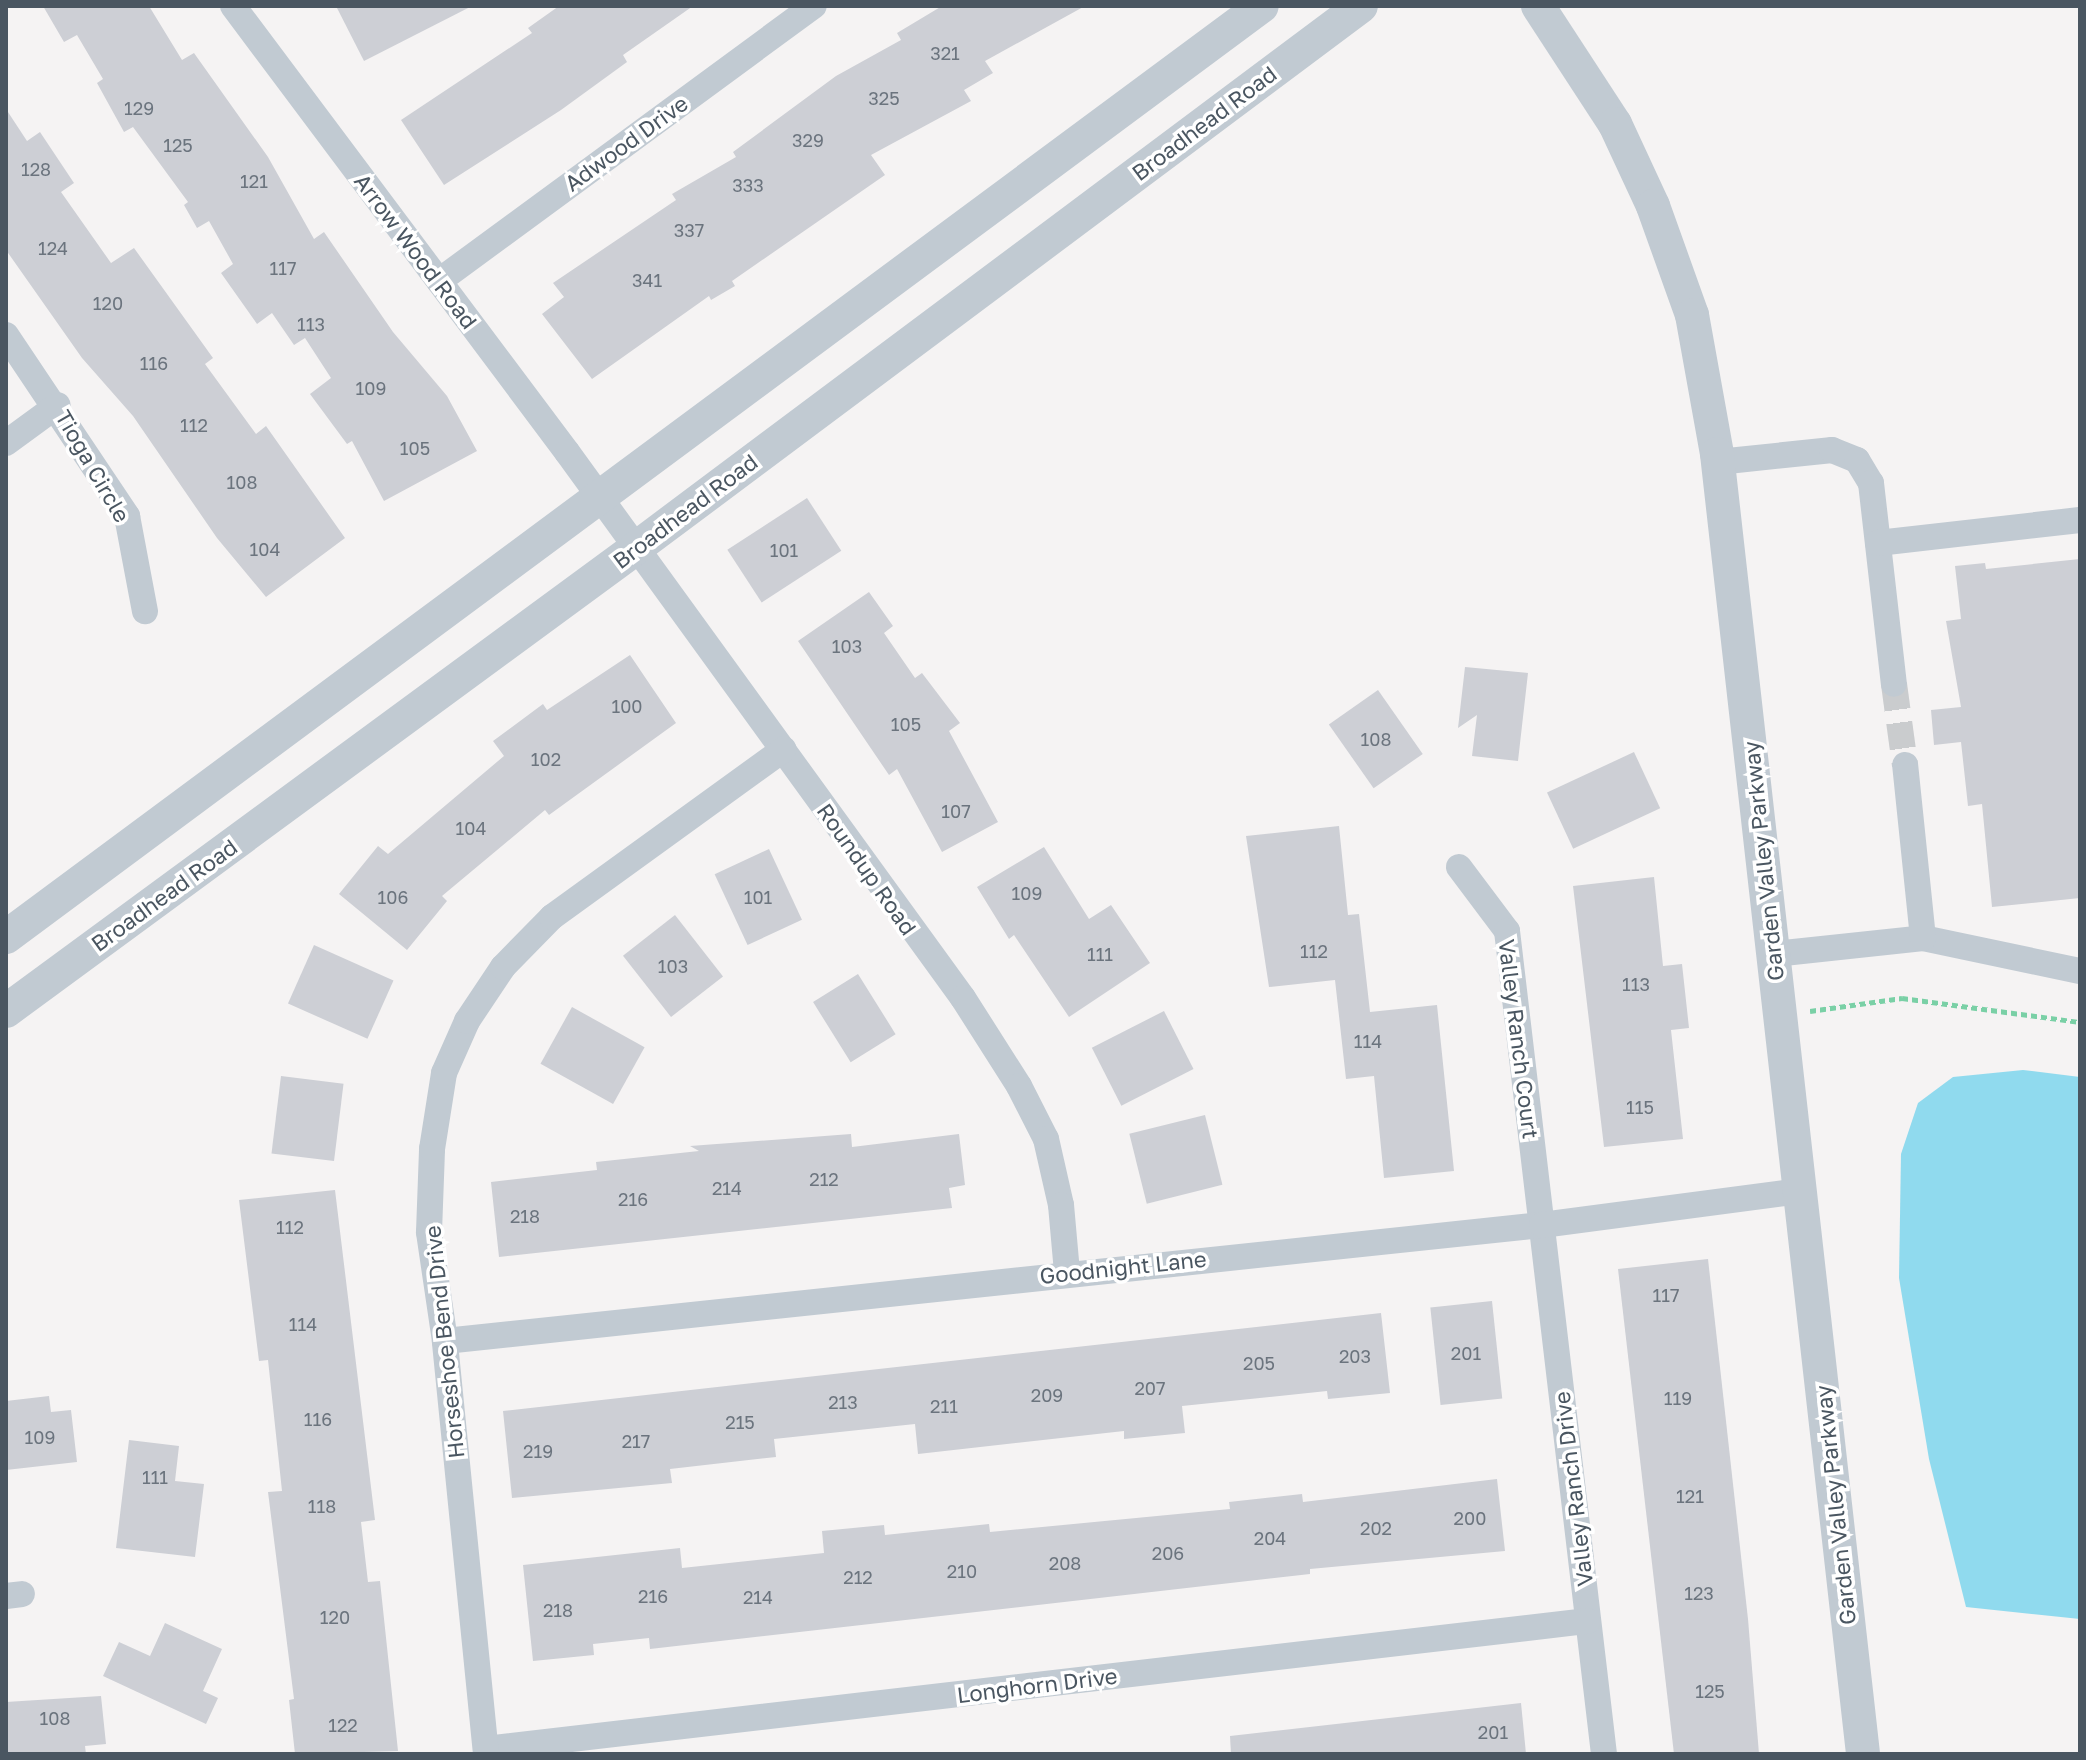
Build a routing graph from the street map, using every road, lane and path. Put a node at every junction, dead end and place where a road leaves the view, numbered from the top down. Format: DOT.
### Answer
graph roads {
  1 [pos="233,6"];
  2 [pos="814,6"];
  3 [pos="1262,6"];
  4 [pos="1361,6"];
  5 [pos="1538,6"];
  6 [pos="439,281"];
  7 [pos="6,335"];
  8 [pos="58,405"];
  9 [pos="6,443"];
  10 [pos="1718,462"];
  11 [pos="599,496"];
  12 [pos="2080,520"];
  13 [pos="1878,543"];
  14 [pos="636,548"];
  15 [pos="145,611"];
  16 [pos="1894,684"];
  17 [pos="784,749"];
  18 [pos="1905,765"];
  19 [pos="1459,867"];
  20 [pos="6,937"];
  21 [pos="1923,938"];
  22 [pos="1774,954"];
  23 [pos="2080,971"];
  24 [pos="6,1011"];
  25 [pos="1781,1014"];
  26 [pos="2080,1022"];
  27 [pos="1800,1191"];
  28 [pos="1542,1225"];
  29 [pos="1067,1272"];
  30 [pos="445,1341"];
  31 [pos="1588,1621"];
  32 [pos="486,1752"];
  33 [pos="1604,1754"];
  34 [pos="1863,1754"];
  1 -- 6 [label="street, Arrow Wood Road"];
  2 -- 6 [label="street, Adwood Drive"];
  3 -- 11 [label="street"];
  4 -- 14 [label="street, Broadhead Road"];
  5 -- 10 [label="street, Garden Valley Parkway"];
  6 -- 11 [label="street, Arrow Wood Road"];
  7 -- 8 [label="street, Tioga Circle"];
  8 -- 9 [label="street"];
  8 -- 15 [label="street, Tioga Circle"];
  10 -- 13 [label="street"];
  10 -- 22 [label="street, Garden Valley Parkway"];
  11 -- 14 [label="street, Roundup Road"];
  11 -- 20 [label="street"];
  12 -- 13 [label="street"];
  13 -- 16 [label="street"];
  14 -- 17 [label="street, Roundup Road"];
  14 -- 24 [label="street, Broadhead Road"];
  17 -- 29 [label="street, Roundup Road"];
  17 -- 30 [label="street, Horseshoe Bend Drive"];
  18 -- 21 [label="street"];
  19 -- 28 [label="street, Valley Ranch Court"];
  21 -- 22 [label="street"];
  21 -- 23 [label="street"];
  22 -- 25 [label="street, Garden Valley Parkway"];
  25 -- 26 [label="path"];
  25 -- 27 [label="street, Garden Valley Parkway"];
  27 -- 28 [label="street, Goodnight Lane"];
  27 -- 34 [label="street, Garden Valley Parkway"];
  28 -- 29 [label="street, Goodnight Lane"];
  28 -- 31 [label="street, Valley Ranch Drive"];
  29 -- 30 [label="street, Goodnight Lane"];
  30 -- 32 [label="street, Horseshoe Bend Drive"];
  31 -- 32 [label="street, Longhorn Drive"];
  31 -- 33 [label="street, Valley Ranch Drive"];
}
